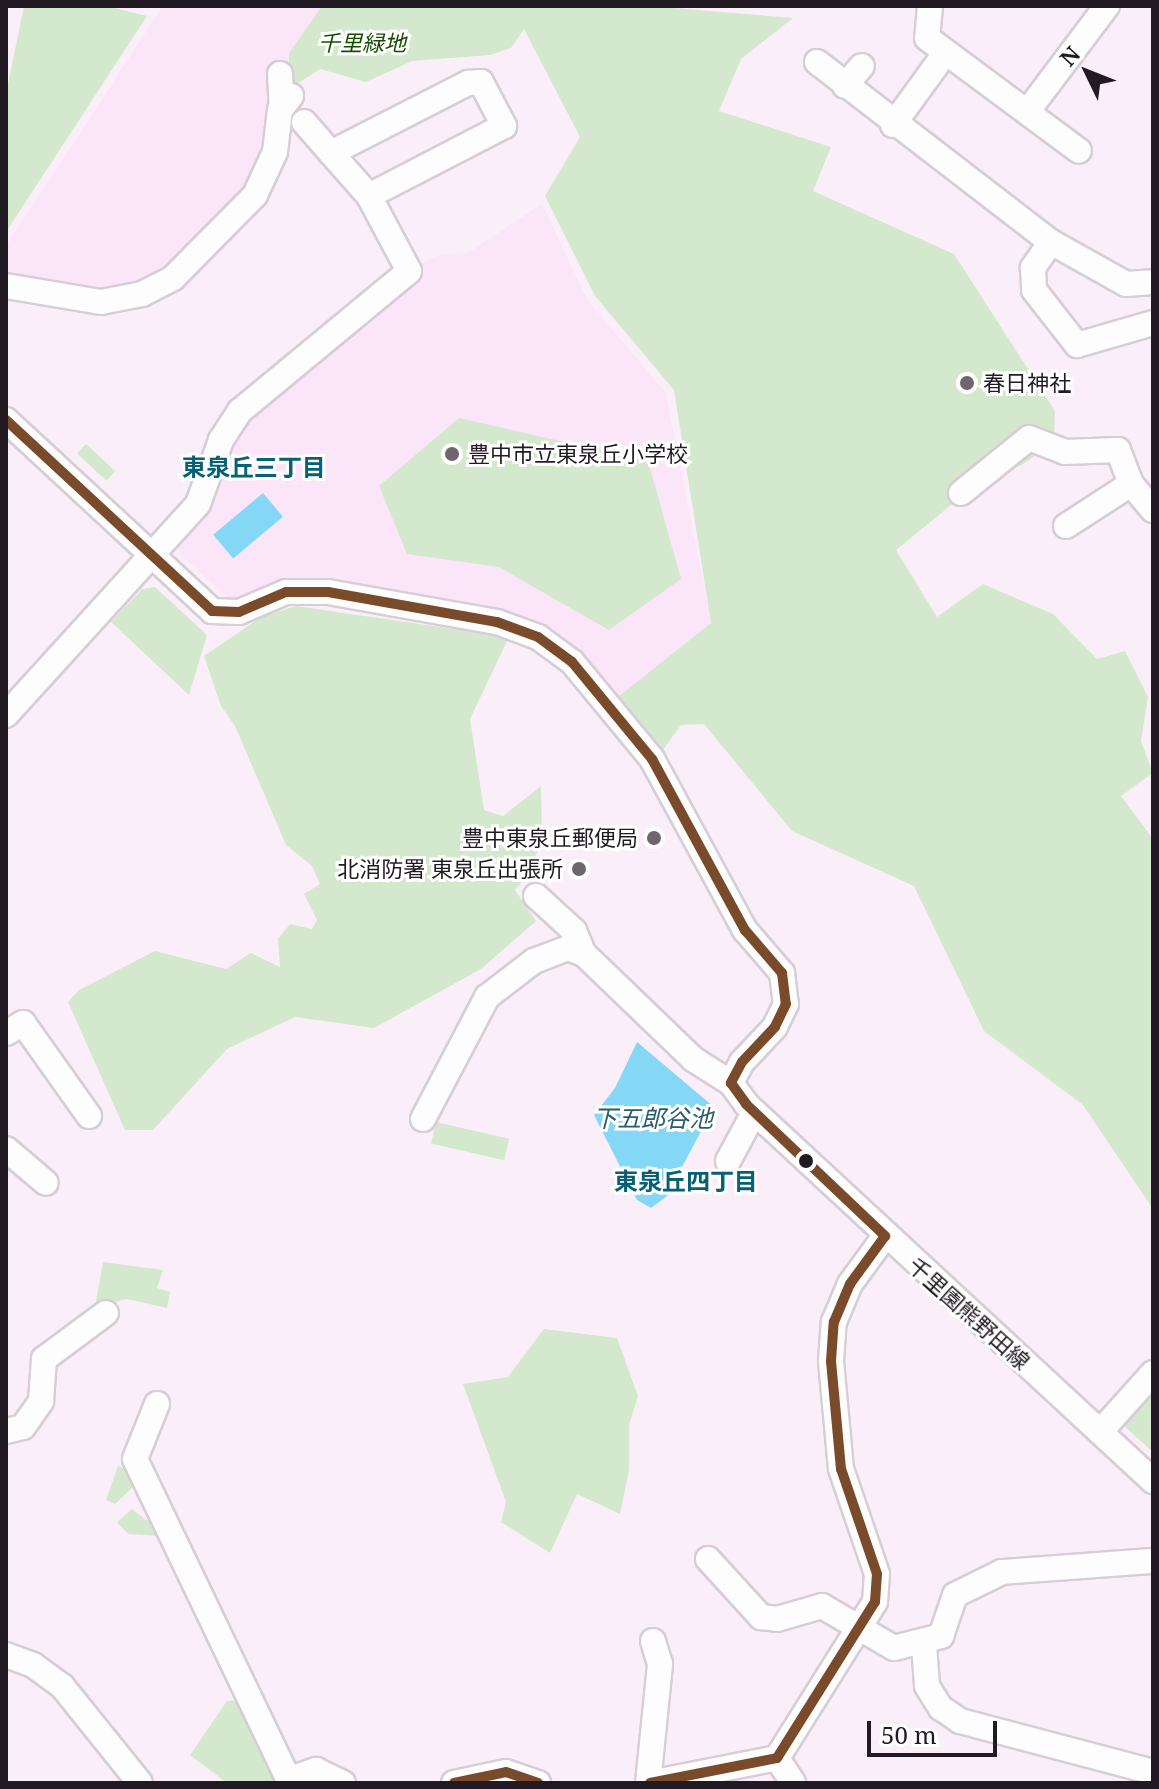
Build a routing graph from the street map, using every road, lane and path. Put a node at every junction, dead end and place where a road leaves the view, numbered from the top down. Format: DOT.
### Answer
graph roads {
  1 [pos="930,6"];
  2 [pos="1107,6"];
  3 [pos="946,52"];
  4 [pos="817,62"];
  5 [pos="862,66"];
  6 [pos="280,74"];
  7 [pos="845,86"];
  8 [pos="291,107"];
  9 [pos="1027,112"];
  10 [pos="893,125"];
  11 [pos="1079,151"];
  12 [pos="331,153"];
  13 [pos="369,196"];
  14 [pos="1051,242"];
  15 [pos="1153,282"];
  16 [pos="6,286"];
  17 [pos="1153,323"];
  18 [pos="6,420"];
  19 [pos="1131,484"];
  20 [pos="961,493"];
  21 [pos="1153,510"];
  22 [pos="1066,526"];
  23 [pos="151,556"];
  24 [pos="6,715"];
  25 [pos="536,896"];
  26 [pos="584,954"];
  27 [pos="6,1033"];
  28 [pos="731,1083"];
  29 [pos="754,1113"];
  30 [pos="89,1116"];
  31 [pos="423,1119"];
  32 [pos="6,1149"];
  33 [pos="728,1161"];
  34 [pos="46,1183"];
  35 [pos="885,1236"];
  36 [pos="106,1313"];
  37 [pos="1153,1373"];
  38 [pos="157,1404"];
  39 [pos="6,1431"];
  40 [pos="1100,1432"];
  41 [pos="1153,1481"];
  42 [pos="708,1559"];
  43 [pos="1153,1561"];
  44 [pos="863,1628"];
  45 [pos="653,1641"];
  46 [pos="924,1644"];
  47 [pos="6,1655"];
  48 [pos="777,1758"];
  49 [pos="1153,1772"];
  50 [pos="698,1777"];
  51 [pos="289,1781"];
  52 [pos="140,1783"];
  53 [pos="343,1783"];
  54 [pos="454,1783"];
  55 [pos="538,1783"];
  56 [pos="649,1783"];
  57 [pos="793,1783"];
  1 -- 3 [label="street"];
  2 -- 9 [label="street"];
  3 -- 9 [label="street"];
  3 -- 10 [label="street"];
  4 -- 7 [label="street"];
  5 -- 7 [label="street"];
  6 -- 8 [label="street"];
  7 -- 10 [label="street"];
  8 -- 12 [label="street"];
  8 -- 16 [label="street"];
  9 -- 11 [label="street"];
  10 -- 14 [label="street"];
  12 -- 13 [label="street"];
  12 -- 13 [label="street"];
  13 -- 23 [label="street"];
  14 -- 15 [label="street"];
  14 -- 17 [label="street"];
  18 -- 23 [label="street"];
  19 -- 20 [label="street"];
  19 -- 21 [label="street"];
  19 -- 22 [label="street"];
  23 -- 24 [label="street"];
  23 -- 28 [label="street"];
  25 -- 26 [label="street"];
  26 -- 28 [label="street"];
  26 -- 31 [label="street"];
  27 -- 30 [label="street"];
  28 -- 29 [label="street, 千里園熊野田線"];
  29 -- 33 [label="street"];
  29 -- 35 [label="street, 千里園熊野田線"];
  32 -- 34 [label="street"];
  35 -- 40 [label="street, 千里園熊野田線"];
  35 -- 44 [label="street"];
  36 -- 39 [label="street"];
  37 -- 40 [label="street"];
  38 -- 51 [label="street"];
  40 -- 41 [label="street, 千里園熊野田線"];
  42 -- 44 [label="street"];
  43 -- 46 [label="street"];
  44 -- 46 [label="street"];
  44 -- 48 [label="street"];
  45 -- 56 [label="street"];
  46 -- 49 [label="street"];
  47 -- 52 [label="street"];
  48 -- 50 [label="street"];
  48 -- 57 [label="street"];
  50 -- 56 [label="street"];
  51 -- 53 [label="street"];
  54 -- 55 [label="street"];
}
